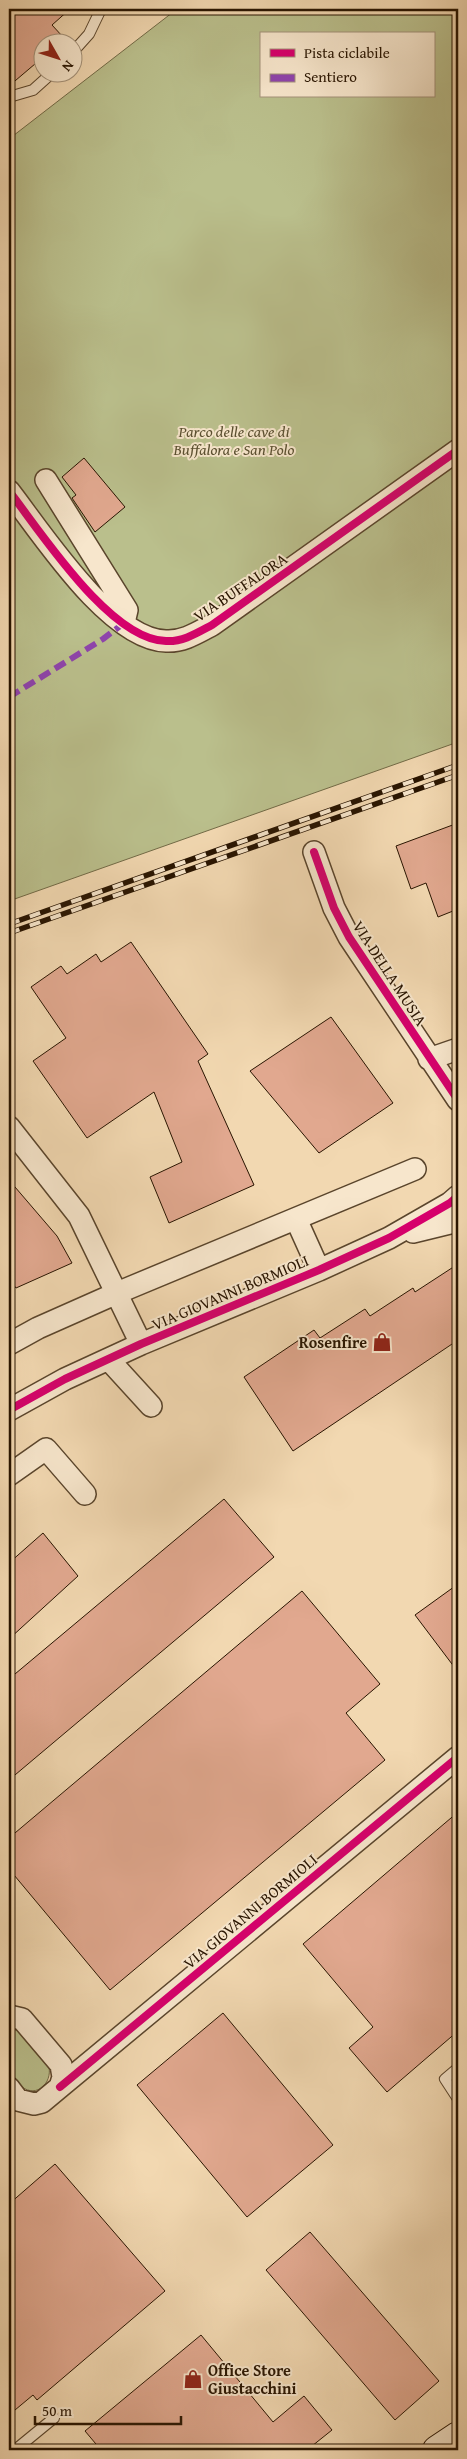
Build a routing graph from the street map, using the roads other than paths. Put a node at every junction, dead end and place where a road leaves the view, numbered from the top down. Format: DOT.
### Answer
graph roads {
  1 [pos="102,9"];
  2 [pos="82,42"];
  3 [pos="42,82"];
  4 [pos="9,98"];
  5 [pos="458,450"];
  6 [pos="46,480"];
  7 [pos="9,492"];
  8 [pos="124,623"];
  9 [pos="314,852"];
  10 [pos="458,1049"];
  11 [pos="429,1059"];
  12 [pos="458,1100"];
  13 [pos="9,1128"];
  14 [pos="415,1169"];
  15 [pos="458,1196"];
  16 [pos="296,1219"];
  17 [pos="458,1222"];
  18 [pos="389,1238"];
  19 [pos="318,1270"];
  20 [pos="117,1293"];
  21 [pos="9,1344"];
  22 [pos="141,1344"];
  23 [pos="109,1360"];
  24 [pos="151,1406"];
  25 [pos="9,1410"];
  26 [pos="9,1476"];
  27 [pos="85,1494"];
  28 [pos="458,1757"];
  29 [pos="10,2015"];
  30 [pos="91,2060"];
  31 [pos="61,2065"];
  32 [pos="458,2068"];
  33 [pos="60,2087"];
  34 [pos="9,2088"];
  35 [pos="458,2099"];
  36 [pos="54,2418"];
  37 [pos="458,2436"];
  38 [pos="15,2450"];
  39 [pos="436,2450"];
  1 -- 2 [label="lane"];
  3 -- 4 [label="lane"];
  5 -- 8 [label="street, VIA BUFFALORA"];
  6 -- 8 [label="street"];
  7 -- 8 [label="street, VIA BUFFALORA"];
  9 -- 11 [label="street, VIA DELLA MUSIA"];
  10 -- 11 [label="street"];
  11 -- 12 [label="street, VIA DELLA MUSIA"];
  13 -- 20 [label="street, VIA GIOVANNI BORMIOLI"];
  14 -- 16 [label="street"];
  15 -- 18 [label="street, VIA GIOVANNI BORMIOLI"];
  16 -- 19 [label="street, VIA GIOVANNI BORMIOLI"];
  16 -- 20 [label="street"];
  17 -- 18 [label="street, VIA GIOVANNI BORMIOLI"];
  18 -- 19 [label="street, VIA GIOVANNI BORMIOLI"];
  19 -- 22 [label="street, VIA GIOVANNI BORMIOLI"];
  20 -- 21 [label="street"];
  20 -- 22 [label="street, VIA GIOVANNI BORMIOLI"];
  22 -- 23 [label="street, VIA GIOVANNI BORMIOLI"];
  23 -- 24 [label="street"];
  23 -- 25 [label="street, VIA GIOVANNI BORMIOLI"];
  26 -- 27 [label="street"];
  28 -- 30 [label="street, VIA GIOVANNI BORMIOLI"];
  29 -- 31 [label="street"];
  30 -- 31 [label="street, VIA GIOVANNI BORMIOLI"];
  30 -- 33 [label="street, VIA GIOVANNI BORMIOLI"];
  31 -- 33 [label="street"];
  32 -- 35 [label="lane"];
  33 -- 34 [label="street, VIA GIOVANNI BORMIOLI"];
  36 -- 38 [label="lane"];
  37 -- 39 [label="main road"];
}
